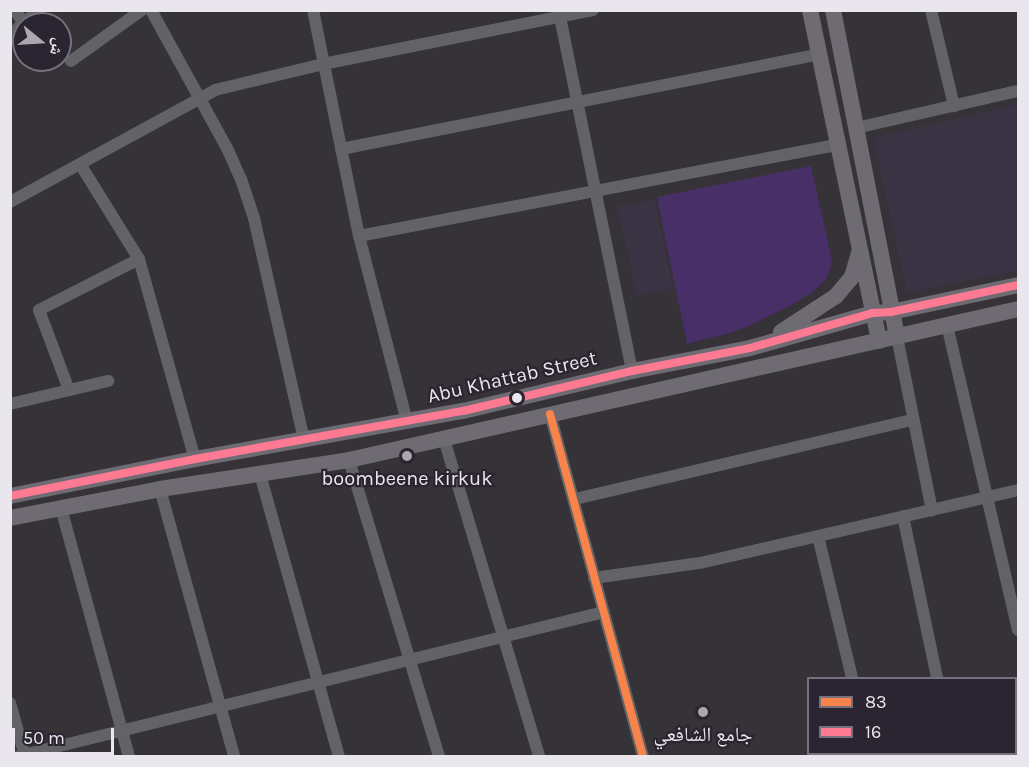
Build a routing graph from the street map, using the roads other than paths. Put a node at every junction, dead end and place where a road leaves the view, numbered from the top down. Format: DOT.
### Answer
graph roads {
  1 [pos="142,10"];
  2 [pos="151,10"];
  3 [pos="313,10"];
  4 [pos="593,10"];
  5 [pos="810,10"];
  6 [pos="833,10"];
  7 [pos="931,10"];
  8 [pos="559,14"];
  9 [pos="819,54"];
  10 [pos="72,61"];
  11 [pos="323,64"];
  12 [pos="1018,91"];
  13 [pos="200,98"];
  14 [pos="577,102"];
  15 [pos="954,106"];
  16 [pos="856,129"];
  17 [pos="837,145"];
  18 [pos="341,149"];
  19 [pos="80,164"];
  20 [pos="595,190"];
  21 [pos="10,202"];
  22 [pos="359,236"];
  23 [pos="859,252"];
  24 [pos="138,259"];
  25 [pos="1018,285"];
  26 [pos="1018,309"];
  27 [pos="891,312"];
  28 [pos="873,313"];
  29 [pos="947,325"];
  30 [pos="897,337"];
  31 [pos="879,341"];
  32 [pos="750,348"];
  33 [pos="632,372"];
  34 [pos="108,381"];
  35 [pos="69,390"];
  36 [pos="10,404"];
  37 [pos="463,411"];
  38 [pos="550,414"];
  39 [pos="913,420"];
  40 [pos="407,422"];
  41 [pos="469,434"];
  42 [pos="444,439"];
  43 [pos="304,440"];
  44 [pos="195,459"];
  45 [pos="349,460"];
  46 [pos="260,474"];
  47 [pos="160,489"];
  48 [pos="1018,490"];
  49 [pos="10,496"];
  50 [pos="986,497"];
  51 [pos="575,499"];
  52 [pos="61,508"];
  53 [pos="932,510"];
  54 [pos="903,516"];
  55 [pos="10,518"];
  56 [pos="818,536"];
  57 [pos="594,578"];
  58 [pos="604,612"];
  59 [pos="1018,630"];
  60 [pos="504,636"];
  61 [pos="409,660"];
  62 [pos="852,677"];
  63 [pos="937,677"];
  64 [pos="319,682"];
  65 [pos="10,703"];
  66 [pos="220,707"];
  67 [pos="121,731"];
  68 [pos="23,756"];
  69 [pos="129,756"];
  70 [pos="234,756"];
  71 [pos="339,756"];
  72 [pos="438,756"];
  73 [pos="539,756"];
  74 [pos="643,756"];
  1 -- 10 [label="street"];
  2 -- 13 [label="street"];
  3 -- 11 [label="street"];
  4 -- 8 [label="street"];
  5 -- 9 [label="main road"];
  6 -- 16 [label="main road"];
  7 -- 15 [label="street"];
  8 -- 11 [label="street"];
  8 -- 14 [label="street"];
  9 -- 14 [label="street"];
  9 -- 17 [label="main road"];
  11 -- 13 [label="street"];
  11 -- 18 [label="street"];
  12 -- 15 [label="street"];
  13 -- 19 [label="street"];
  13 -- 43 [label="street"];
  14 -- 18 [label="street"];
  14 -- 20 [label="street"];
  15 -- 16 [label="street"];
  16 -- 27 [label="main road"];
  17 -- 20 [label="street"];
  17 -- 23 [label="main road"];
  18 -- 22 [label="street"];
  19 -- 21 [label="street"];
  19 -- 24 [label="street"];
  20 -- 22 [label="street"];
  20 -- 33 [label="street"];
  22 -- 40 [label="street"];
  23 -- 28 [label="main road"];
  23 -- 32 [label="main road"];
  24 -- 35 [label="street"];
  24 -- 44 [label="street"];
  25 -- 27 [label="main road, Abu Khattab Street"];
  26 -- 29 [label="main road"];
  27 -- 28 [label="main road, Abu Khattab Street"];
  27 -- 30 [label="main road"];
  28 -- 31 [label="main road"];
  28 -- 32 [label="main road, Abu Khattab Street"];
  29 -- 30 [label="main road"];
  29 -- 50 [label="street"];
  30 -- 31 [label="main road"];
  30 -- 39 [label="street"];
  31 -- 38 [label="main road"];
  32 -- 33 [label="main road, Abu Khattab Street"];
  33 -- 37 [label="main road, Abu Khattab Street"];
  34 -- 35 [label="street"];
  35 -- 36 [label="street"];
  37 -- 40 [label="main road, Abu Khattab Street"];
  37 -- 41 [label="main road"];
  38 -- 41 [label="main road"];
  38 -- 51 [label="street"];
  39 -- 51 [label="street"];
  39 -- 53 [label="street"];
  40 -- 43 [label="main road, Abu Khattab Street"];
  41 -- 42 [label="main road"];
  42 -- 45 [label="main road"];
  42 -- 60 [label="street"];
  43 -- 44 [label="main road, Abu Khattab Street"];
  44 -- 49 [label="main road, Abu Khattab Street"];
  45 -- 46 [label="main road"];
  45 -- 61 [label="street"];
  46 -- 47 [label="main road"];
  46 -- 64 [label="street"];
  47 -- 52 [label="main road"];
  47 -- 66 [label="street"];
  48 -- 50 [label="street"];
  50 -- 53 [label="street"];
  50 -- 59 [label="street"];
  51 -- 57 [label="street"];
  52 -- 55 [label="main road"];
  52 -- 67 [label="street"];
  53 -- 54 [label="street"];
  54 -- 56 [label="street"];
  54 -- 63 [label="street"];
  56 -- 57 [label="street"];
  56 -- 62 [label="street"];
  57 -- 58 [label="street"];
  58 -- 60 [label="street"];
  58 -- 74 [label="street"];
  60 -- 61 [label="street"];
  60 -- 73 [label="street"];
  61 -- 64 [label="street"];
  61 -- 72 [label="street"];
  64 -- 66 [label="street"];
  64 -- 71 [label="street"];
  65 -- 68 [label="street"];
  66 -- 67 [label="street"];
  66 -- 70 [label="street"];
  67 -- 68 [label="street"];
  67 -- 69 [label="street"];
}
